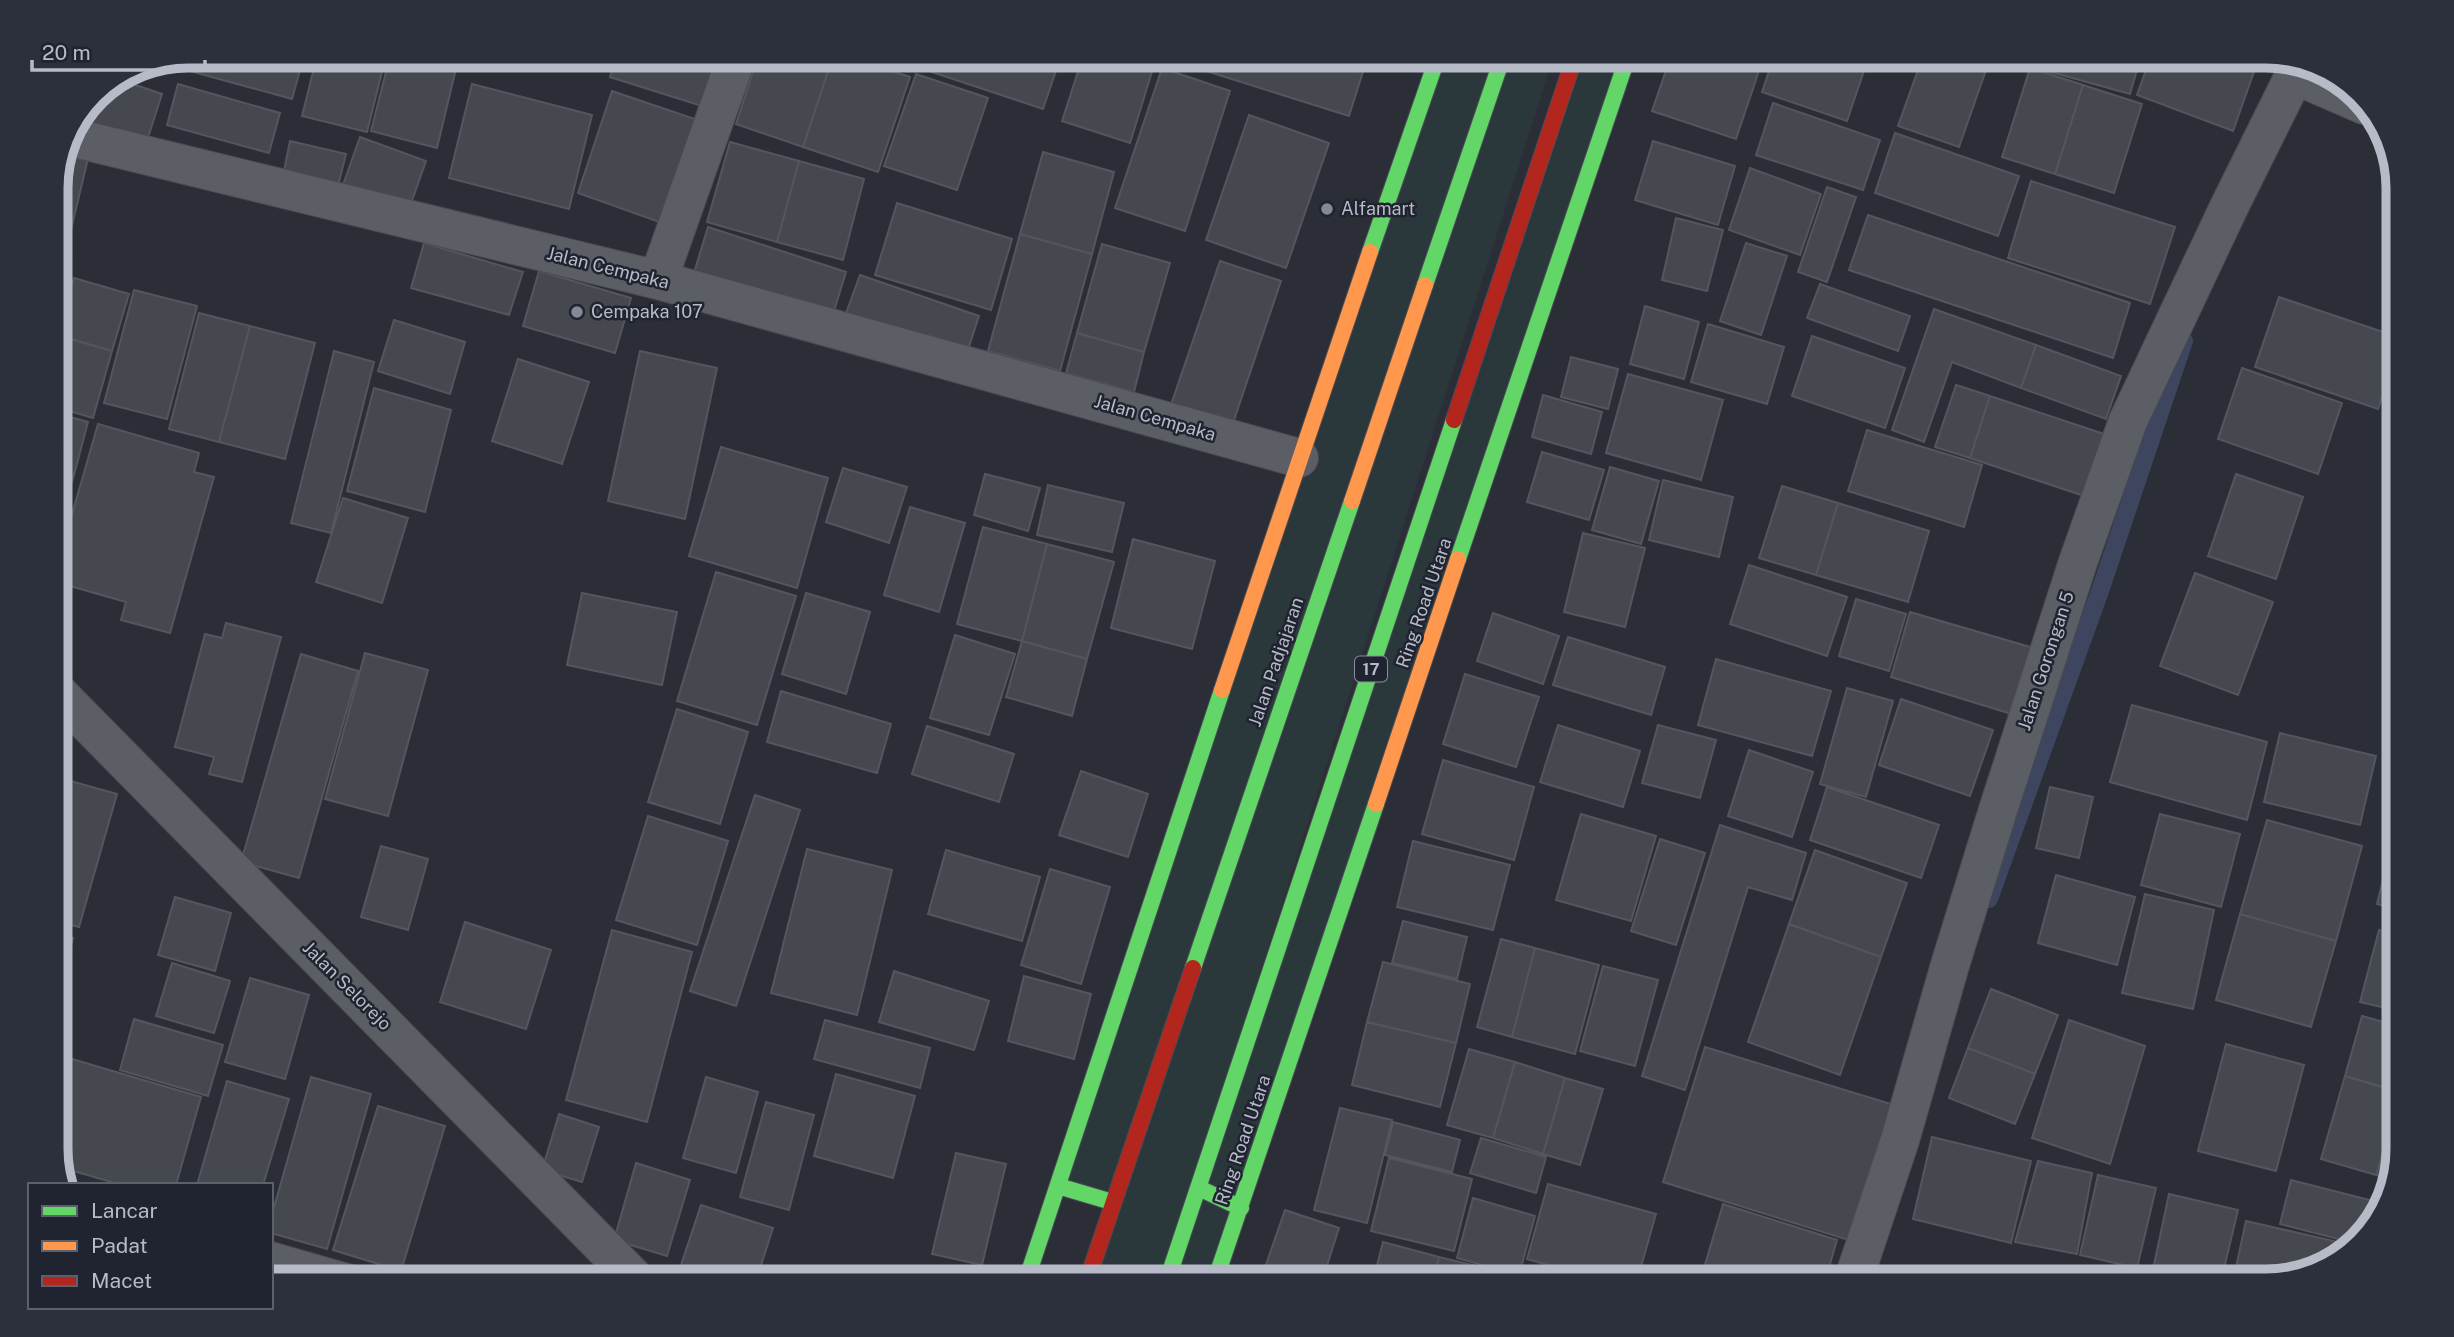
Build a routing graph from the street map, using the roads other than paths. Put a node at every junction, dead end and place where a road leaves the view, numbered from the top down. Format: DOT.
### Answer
graph roads {
  1 [pos="733,68"];
  2 [pos="1434,68"];
  3 [pos="1499,68"];
  4 [pos="1571,68"];
  5 [pos="1624,68"];
  6 [pos="2296,73"];
  7 [pos="79,139"];
  8 [pos="658,280"];
  9 [pos="1299,458"];
  10 [pos="69,704"];
  11 [pos="1058,1186"];
  12 [pos="1199,1188"];
  13 [pos="1112,1202"];
  14 [pos="1241,1208"];
  15 [pos="273,1255"];
  16 [pos="323,1269"];
  17 [pos="625,1269"];
  18 [pos="1030,1269"];
  19 [pos="1091,1269"];
  20 [pos="1171,1269"];
  21 [pos="1219,1269"];
  22 [pos="1866,1269"];
  1 -- 8 [label="street"];
  2 -- 9 [label="main road"];
  3 -- 13 [label="main road, Jalan Padjajaran"];
  4 -- 12 [label="main road, 17"];
  5 -- 14 [label="main road, Ring Road Utara"];
  6 -- 22 [label="street, Jalan Gorongan 5"];
  7 -- 8 [label="street, Jalan Cempaka"];
  8 -- 9 [label="street, Jalan Cempaka"];
  9 -- 11 [label="main road"];
  10 -- 17 [label="street, Jalan Selorejo"];
  11 -- 13 [label="main road"];
  11 -- 18 [label="main road"];
  12 -- 14 [label="main road"];
  12 -- 20 [label="main road, 17"];
  13 -- 19 [label="main road, Jalan Padjajaran"];
  14 -- 21 [label="main road, Ring Road Utara"];
  15 -- 16 [label="lane"];
}
